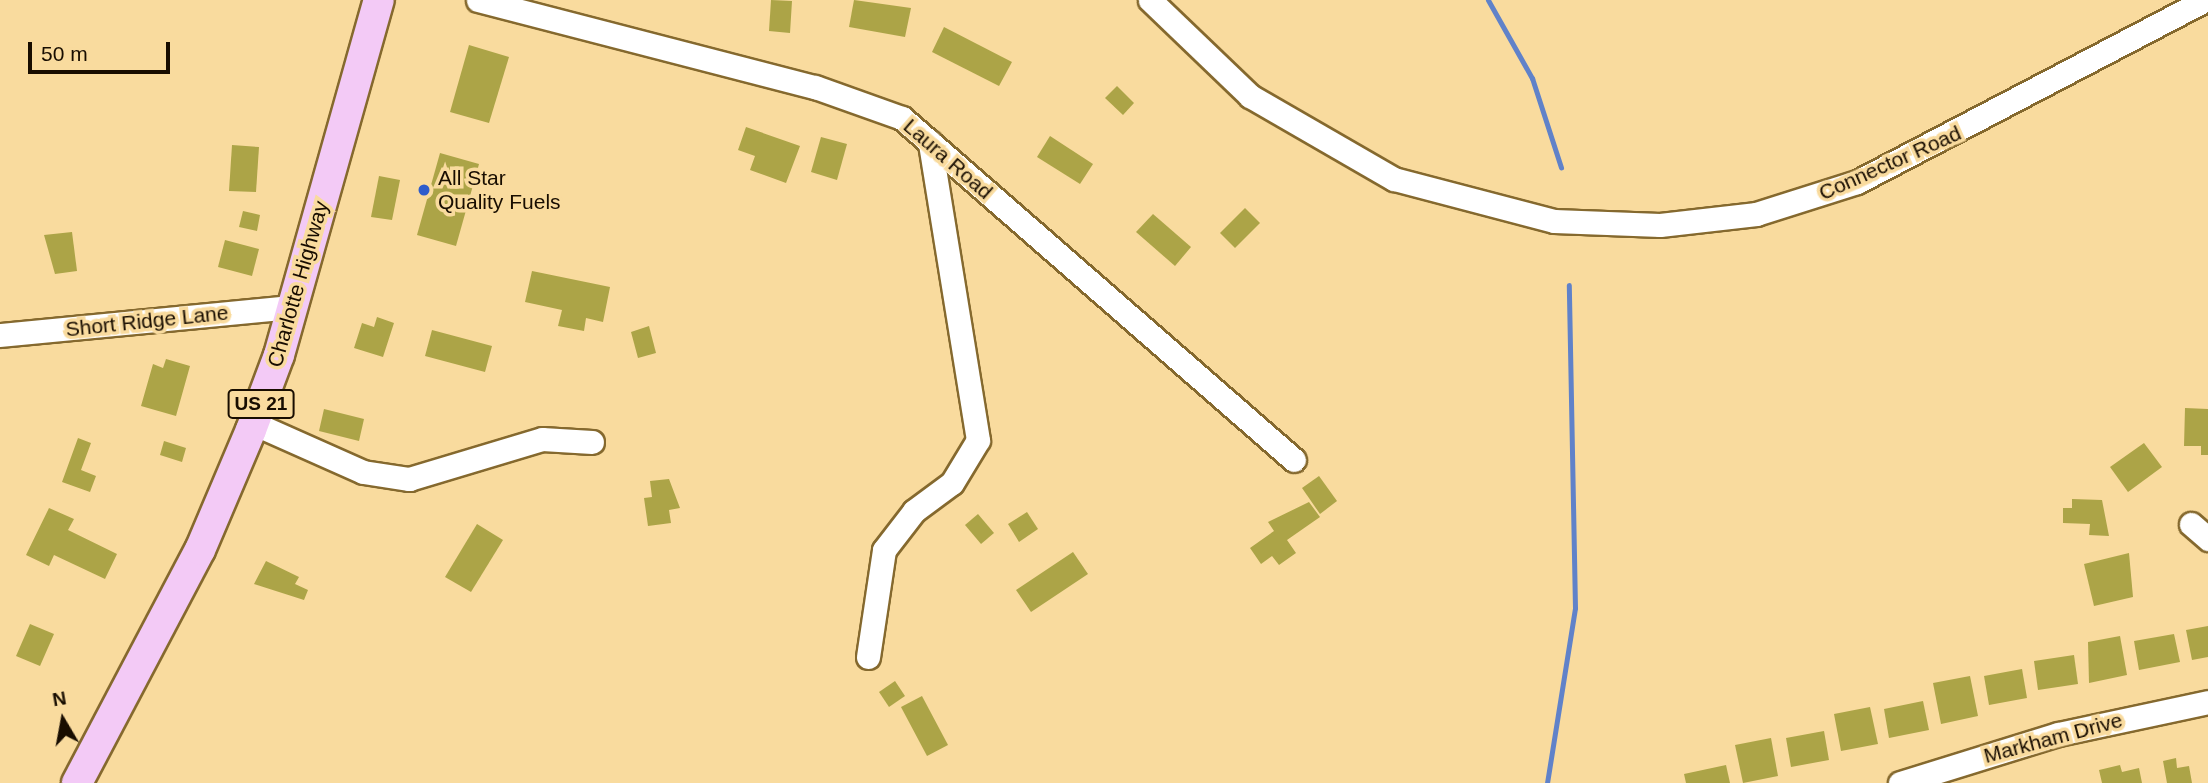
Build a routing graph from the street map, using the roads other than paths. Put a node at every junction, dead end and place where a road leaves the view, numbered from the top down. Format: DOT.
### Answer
graph roads {
  1 [pos="379,0"];
  2 [pos="478,0"];
  3 [pos="1150,0"];
  4 [pos="2205,0"];
  5 [pos="930,142"];
  6 [pos="293,307"];
  7 [pos="0,335"];
  8 [pos="253,423"];
  9 [pos="593,442"];
  10 [pos="1294,460"];
  11 [pos="868,657"];
  12 [pos="2208,702"];
  13 [pos="77,783"];
  14 [pos="1900,783"];
  1 -- 6 [label="main road, Charlotte Highway / US 21"];
  2 -- 5 [label="street, Laura Road"];
  3 -- 4 [label="street, Connector Road"];
  5 -- 10 [label="street, Laura Road"];
  5 -- 11 [label="street"];
  6 -- 7 [label="street, Short Ridge Lane"];
  6 -- 8 [label="main road, Charlotte Highway / US 21"];
  8 -- 9 [label="street"];
  8 -- 13 [label="main road, Charlotte Highway / US 21"];
  12 -- 14 [label="street, Markham Drive"];
}
